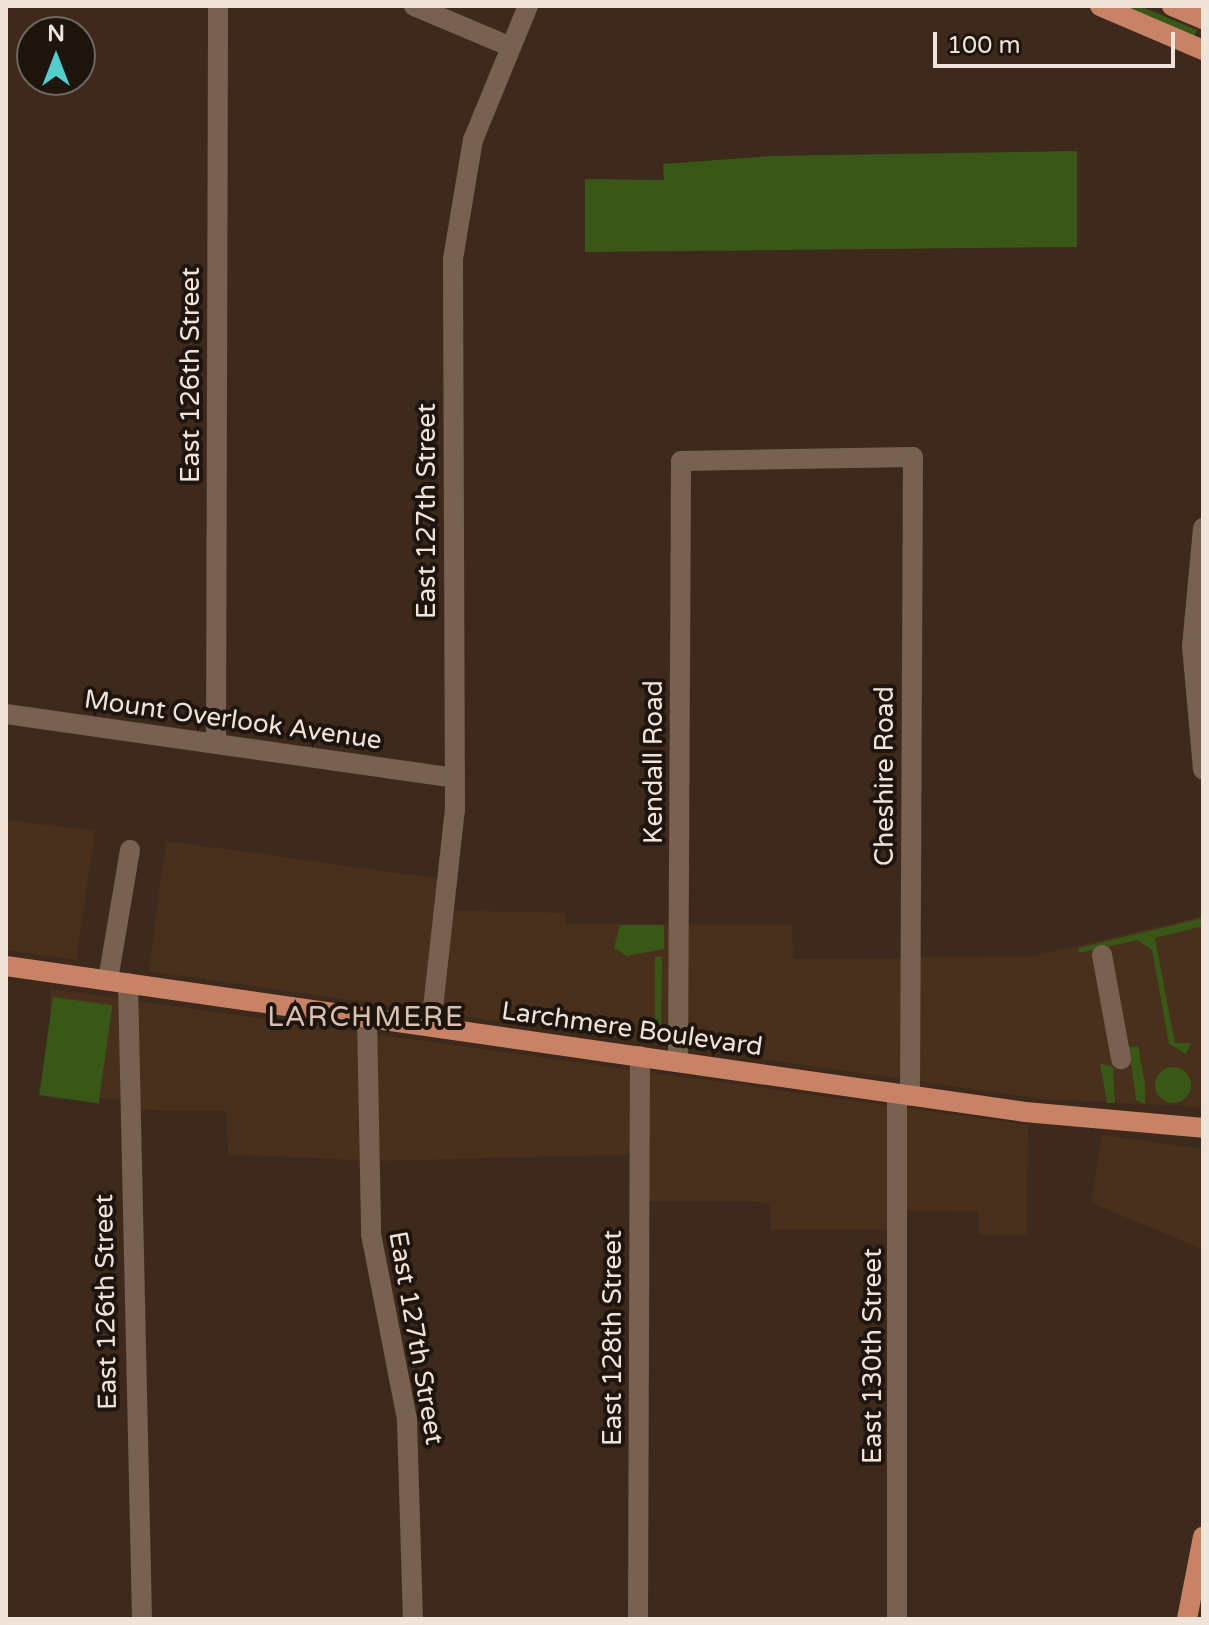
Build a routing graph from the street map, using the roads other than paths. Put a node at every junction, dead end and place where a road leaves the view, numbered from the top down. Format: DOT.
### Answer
graph roads {
  1 [pos="218,6"];
  2 [pos="414,6"];
  3 [pos="528,6"];
  4 [pos="1100,6"];
  5 [pos="1172,6"];
  6 [pos="1203,19"];
  7 [pos="511,47"];
  8 [pos="1203,50"];
  9 [pos="913,457"];
  10 [pos="1203,528"];
  11 [pos="6,714"];
  12 [pos="216,744"];
  13 [pos="1203,770"];
  14 [pos="454,778"];
  15 [pos="130,850"];
  16 [pos="1102,955"];
  17 [pos="6,966"];
  18 [pos="118,982"];
  19 [pos="367,1017"];
  20 [pos="431,1026"];
  21 [pos="640,1056"];
  22 [pos="1121,1059"];
  23 [pos="678,1062"];
  24 [pos="904,1095"];
  25 [pos="1203,1128"];
  26 [pos="1203,1537"];
  27 [pos="142,1619"];
  28 [pos="413,1619"];
  29 [pos="638,1619"];
  30 [pos="897,1619"];
  31 [pos="1187,1619"];
  1 -- 12 [label="street, East 126th Street"];
  2 -- 7 [label="street"];
  3 -- 7 [label="street, East 127th Street"];
  4 -- 8 [label="main road"];
  5 -- 6 [label="main road"];
  7 -- 14 [label="street, East 127th Street"];
  9 -- 23 [label="street, Kendall Road"];
  9 -- 24 [label="street, Cheshire Road"];
  10 -- 13 [label="street"];
  11 -- 12 [label="street, Mount Overlook Avenue"];
  12 -- 14 [label="street, Mount Overlook Avenue"];
  14 -- 20 [label="street, East 127th Street"];
  15 -- 18 [label="street, East 126th Street"];
  16 -- 22 [label="street"];
  17 -- 18 [label="main road, Larchmere Boulevard"];
  18 -- 19 [label="main road, Larchmere Boulevard"];
  18 -- 27 [label="street, East 126th Street"];
  19 -- 20 [label="main road, Larchmere Boulevard"];
  19 -- 28 [label="street, East 127th Street"];
  20 -- 21 [label="main road, Larchmere Boulevard"];
  21 -- 23 [label="main road, Larchmere Boulevard"];
  21 -- 29 [label="street, East 128th Street"];
  23 -- 24 [label="main road, Larchmere Boulevard"];
  24 -- 25 [label="main road, Larchmere Boulevard"];
  24 -- 30 [label="street, East 130th Street"];
  26 -- 31 [label="main road"];
}
